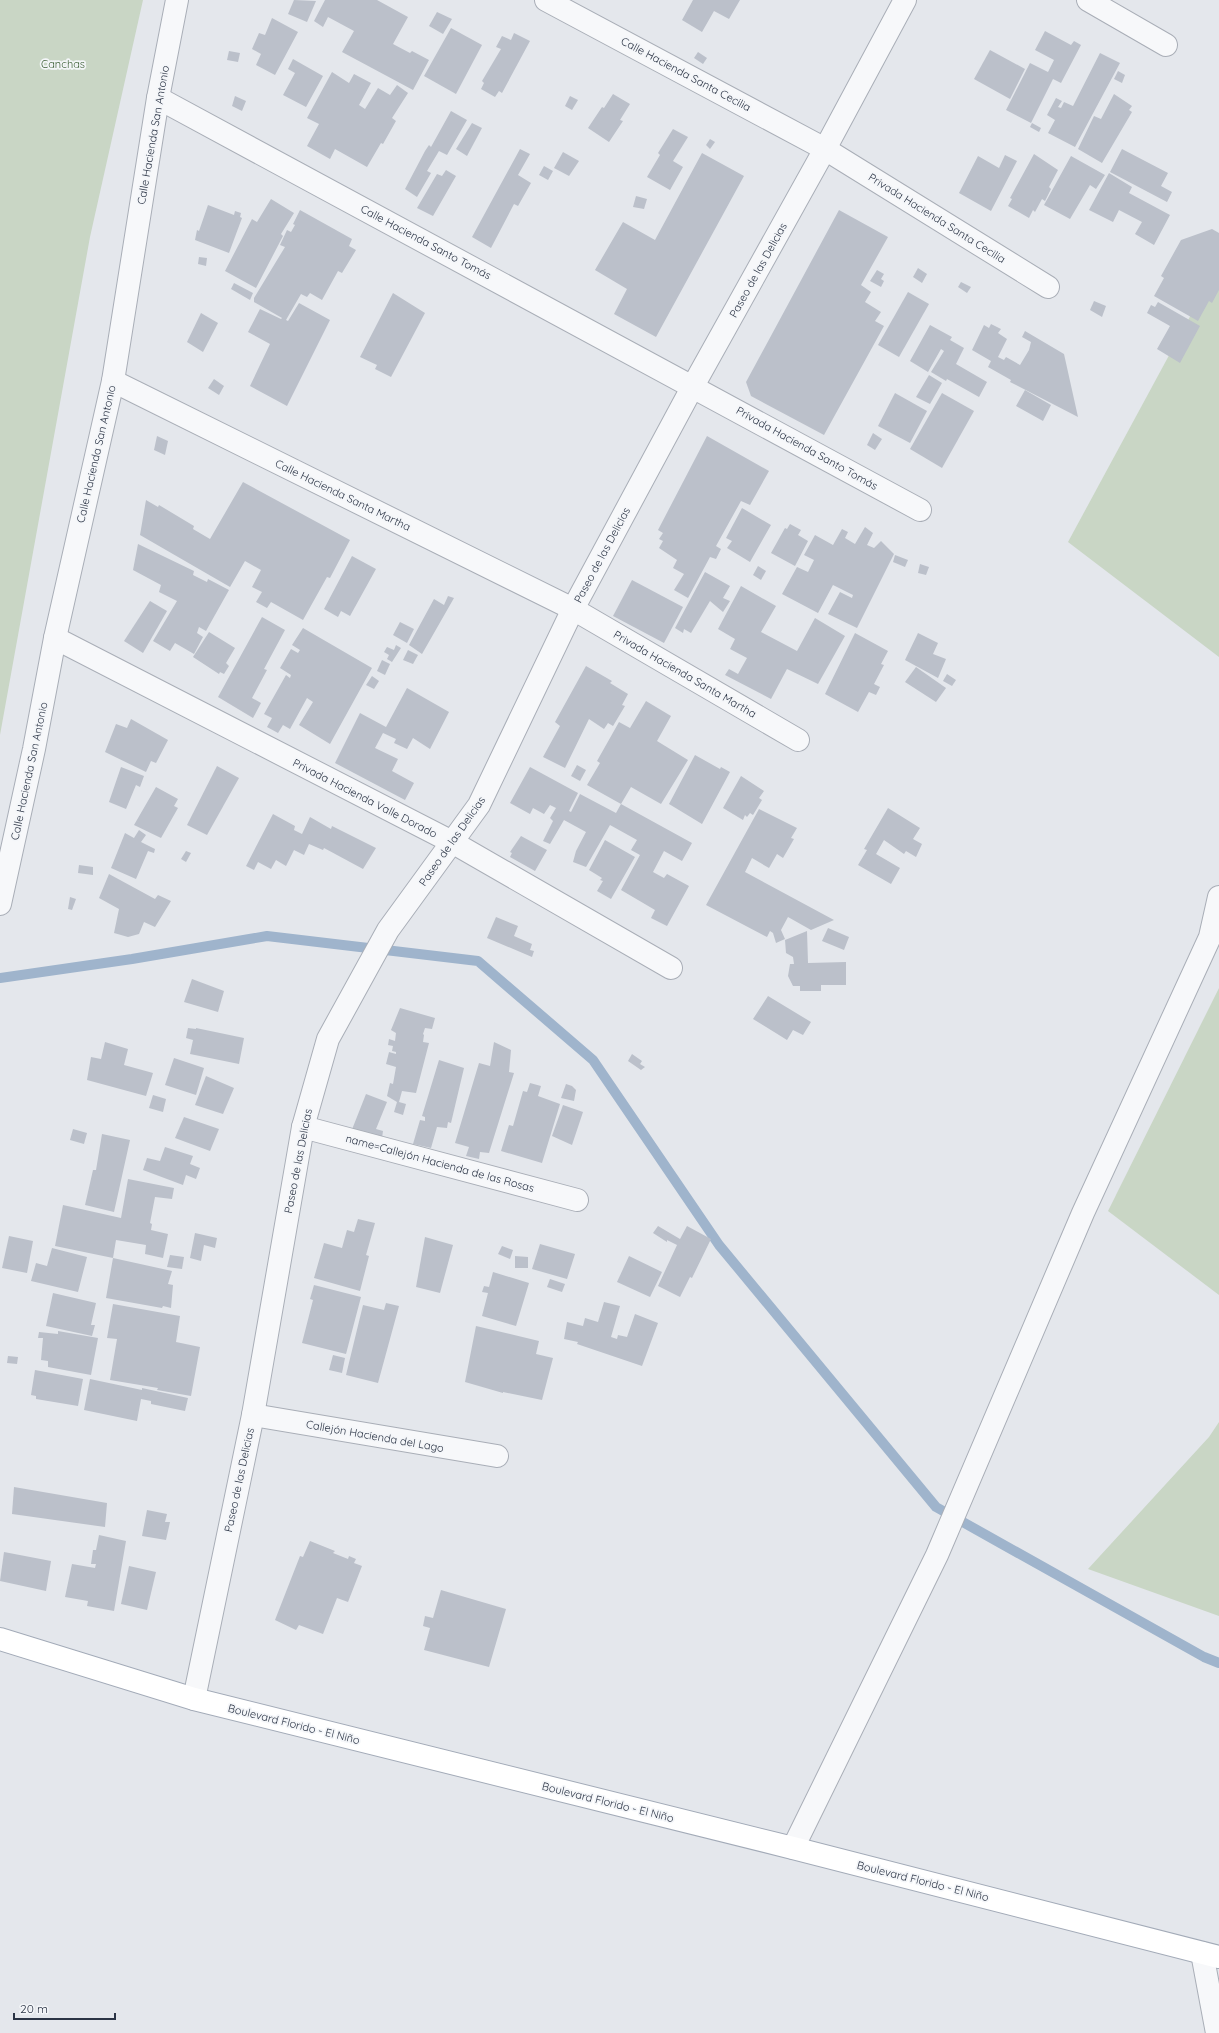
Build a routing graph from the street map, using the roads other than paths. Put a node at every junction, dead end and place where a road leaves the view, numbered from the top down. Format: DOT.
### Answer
graph roads {
  1 [pos="177,0"];
  2 [pos="546,0"];
  3 [pos="905,0"];
  4 [pos="1088,0"];
  5 [pos="1166,45"];
  6 [pos="158,98"];
  7 [pos="825,148"];
  8 [pos="1048,288"];
  9 [pos="112,381"];
  10 [pos="693,386"];
  11 [pos="920,510"];
  12 [pos="573,609"];
  13 [pos="55,638"];
  14 [pos="798,740"];
  15 [pos="452,842"];
  16 [pos="1219,897"];
  17 [pos="0,904"];
  18 [pos="671,968"];
  19 [pos="303,1127"];
  20 [pos="577,1200"];
  21 [pos="253,1415"];
  22 [pos="497,1456"];
  23 [pos="0,1639"];
  24 [pos="194,1699"];
  25 [pos="793,1848"];
  26 [pos="1210,1955"];
  27 [pos="1217,2033"];
  1 -- 6 [label="street, Calle Hacienda San Antonio"];
  2 -- 7 [label="street, Calle Hacienda Santa Cecilia"];
  3 -- 7 [label="street, Paseo de las Delicias"];
  4 -- 5 [label="street"];
  6 -- 9 [label="street, Calle Hacienda San Antonio"];
  6 -- 10 [label="street, Calle Hacienda Santo Tomás"];
  7 -- 8 [label="street, Privada Hacienda Santa Cecilia"];
  7 -- 10 [label="street, Paseo de las Delicias"];
  9 -- 12 [label="street, Calle Hacienda Santa Martha"];
  9 -- 13 [label="street, Calle Hacienda San Antonio"];
  10 -- 11 [label="street, Privada Hacienda Santo Tomás"];
  10 -- 12 [label="street, Paseo de las Delicias"];
  12 -- 14 [label="street, Privada Hacienda Santa Martha"];
  12 -- 15 [label="street, Paseo de las Delicias"];
  13 -- 15 [label="street, Privada Hacienda Valle Dorado"];
  13 -- 17 [label="street, Calle Hacienda San Antonio"];
  15 -- 18 [label="street, Privada Hacienda Valle Dorado"];
  15 -- 19 [label="street, Paseo de las Delicias"];
  16 -- 25 [label="street"];
  19 -- 20 [label="street, name=Callejón Hacienda de las Rosas"];
  19 -- 21 [label="street, Paseo de las Delicias"];
  21 -- 22 [label="street, Callejón Hacienda del Lago"];
  21 -- 24 [label="street, Paseo de las Delicias"];
  23 -- 24 [label="main road, Boulevard Florido - El Niño"];
  24 -- 25 [label="main road, Boulevard Florido - El Niño"];
  25 -- 26 [label="main road, Boulevard Florido - El Niño"];
  26 -- 27 [label="street"];
}
